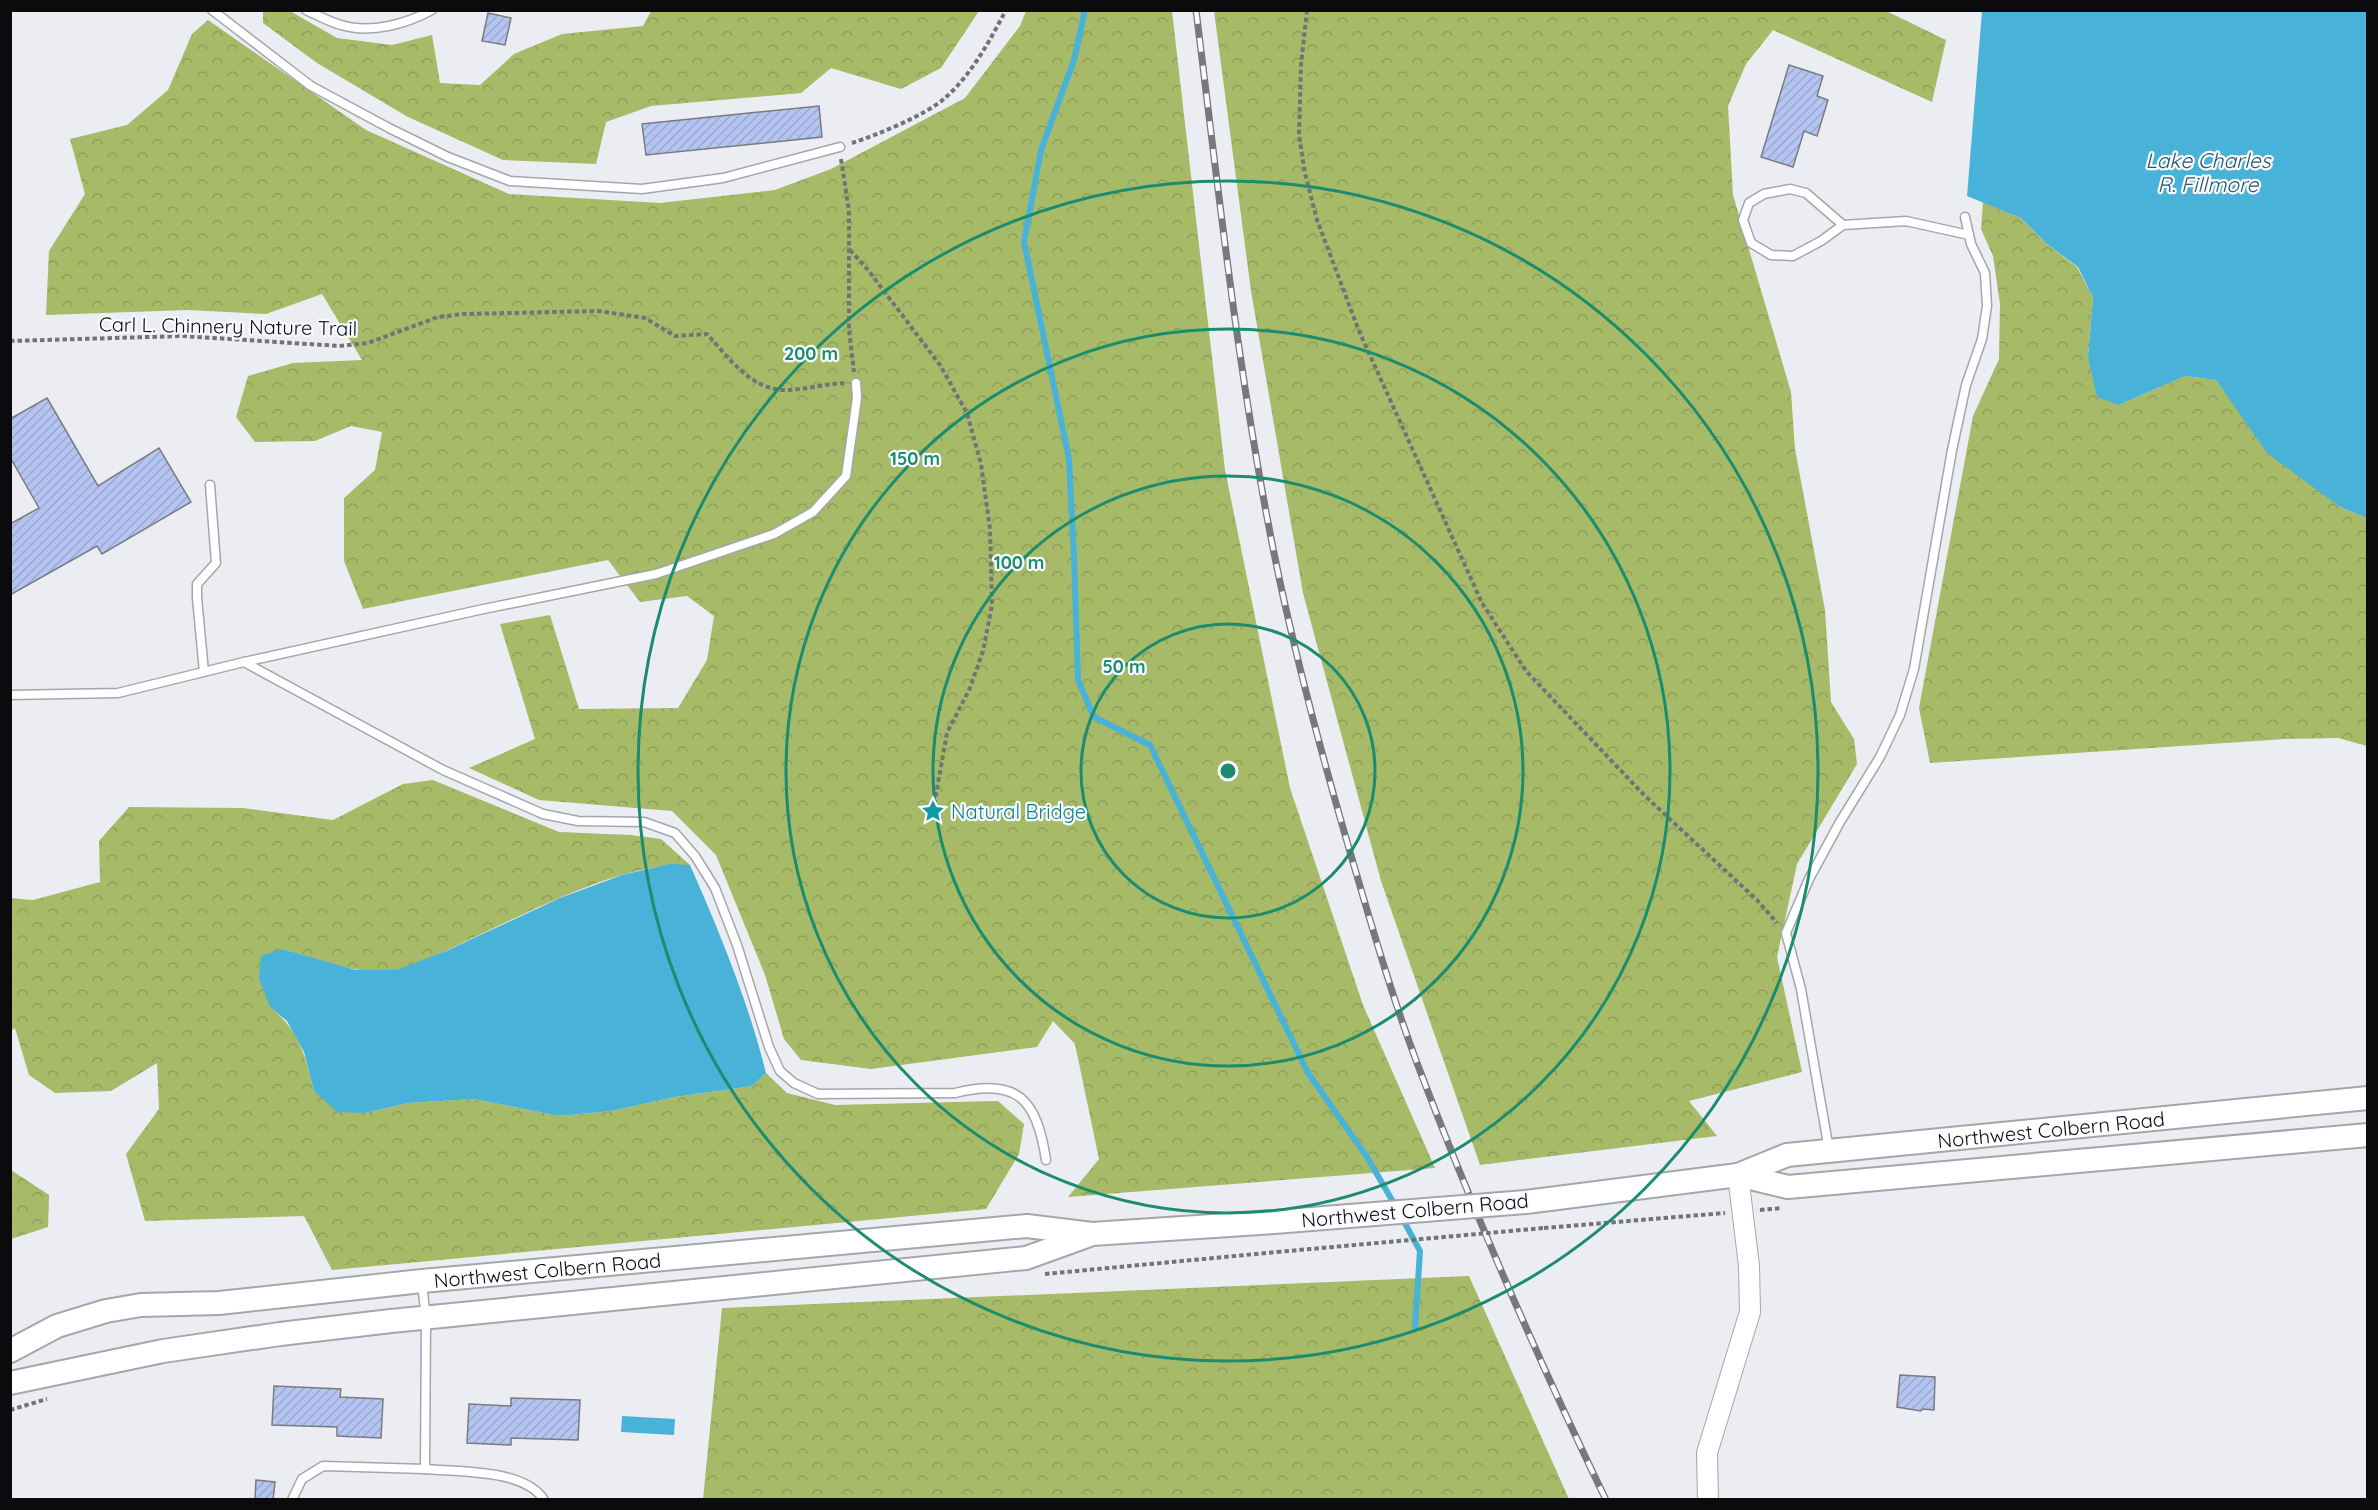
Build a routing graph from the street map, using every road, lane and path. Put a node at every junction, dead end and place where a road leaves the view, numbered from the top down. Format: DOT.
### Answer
graph roads {
  1 [pos="212,10"];
  2 [pos="306,10"];
  3 [pos="432,10"];
  4 [pos="1006,10"];
  5 [pos="1307,10"];
  6 [pos="840,147"];
  7 [pos="1965,216"];
  8 [pos="1843,225"];
  9 [pos="1969,234"];
  10 [pos="849,250"];
  11 [pos="10,341"];
  12 [pos="856,383"];
  13 [pos="210,485"];
  14 [pos="244,662"];
  15 [pos="204,672"];
  16 [pos="10,696"];
  17 [pos="933,811"];
  18 [pos="1786,933"];
  19 [pos="2367,1098"];
  20 [pos="2367,1135"];
  21 [pos="1830,1150"];
  22 [pos="1046,1160"];
  23 [pos="1738,1175"];
  24 [pos="1544,1228"];
  25 [pos="1092,1234"];
  26 [pos="1277,1252"];
  27 [pos="422,1281"];
  28 [pos="426,1318"];
  29 [pos="10,1351"];
  30 [pos="10,1383"];
  31 [pos="425,1469"];
  32 [pos="292,1500"];
  33 [pos="544,1500"];
  34 [pos="1708,1500"];
  1 -- 6 [label="lane"];
  2 -- 3 [label="lane"];
  4 -- 6 [label="path"];
  5 -- 18 [label="path"];
  6 -- 10 [label="path"];
  7 -- 9 [label="lane"];
  8 -- 8 [label="lane"];
  8 -- 9 [label="lane"];
  9 -- 18 [label="lane"];
  10 -- 12 [label="path"];
  10 -- 17 [label="path"];
  11 -- 12 [label="path, Carl L. Chinnery Nature Trail"];
  12 -- 14 [label="lane"];
  13 -- 15 [label="lane"];
  14 -- 15 [label="lane"];
  14 -- 22 [label="lane"];
  15 -- 16 [label="lane"];
  18 -- 21 [label="lane"];
  19 -- 21 [label="main road, Northwest Colbern Road"];
  20 -- 23 [label="main road, Northwest Colbern Road"];
  21 -- 23 [label="main road, Northwest Colbern Road"];
  23 -- 25 [label="main road, Northwest Colbern Road, bridge"];
  23 -- 34 [label="street"];
  24 -- 26 [label="path, bridge"];
  25 -- 27 [label="main road, Northwest Colbern Road"];
  25 -- 28 [label="main road, Northwest Colbern Road"];
  27 -- 28 [label="lane"];
  27 -- 29 [label="main road, Northwest Colbern Road"];
  28 -- 30 [label="main road, Northwest Colbern Road"];
  28 -- 31 [label="lane"];
  31 -- 32 [label="lane"];
  31 -- 33 [label="lane"];
}
